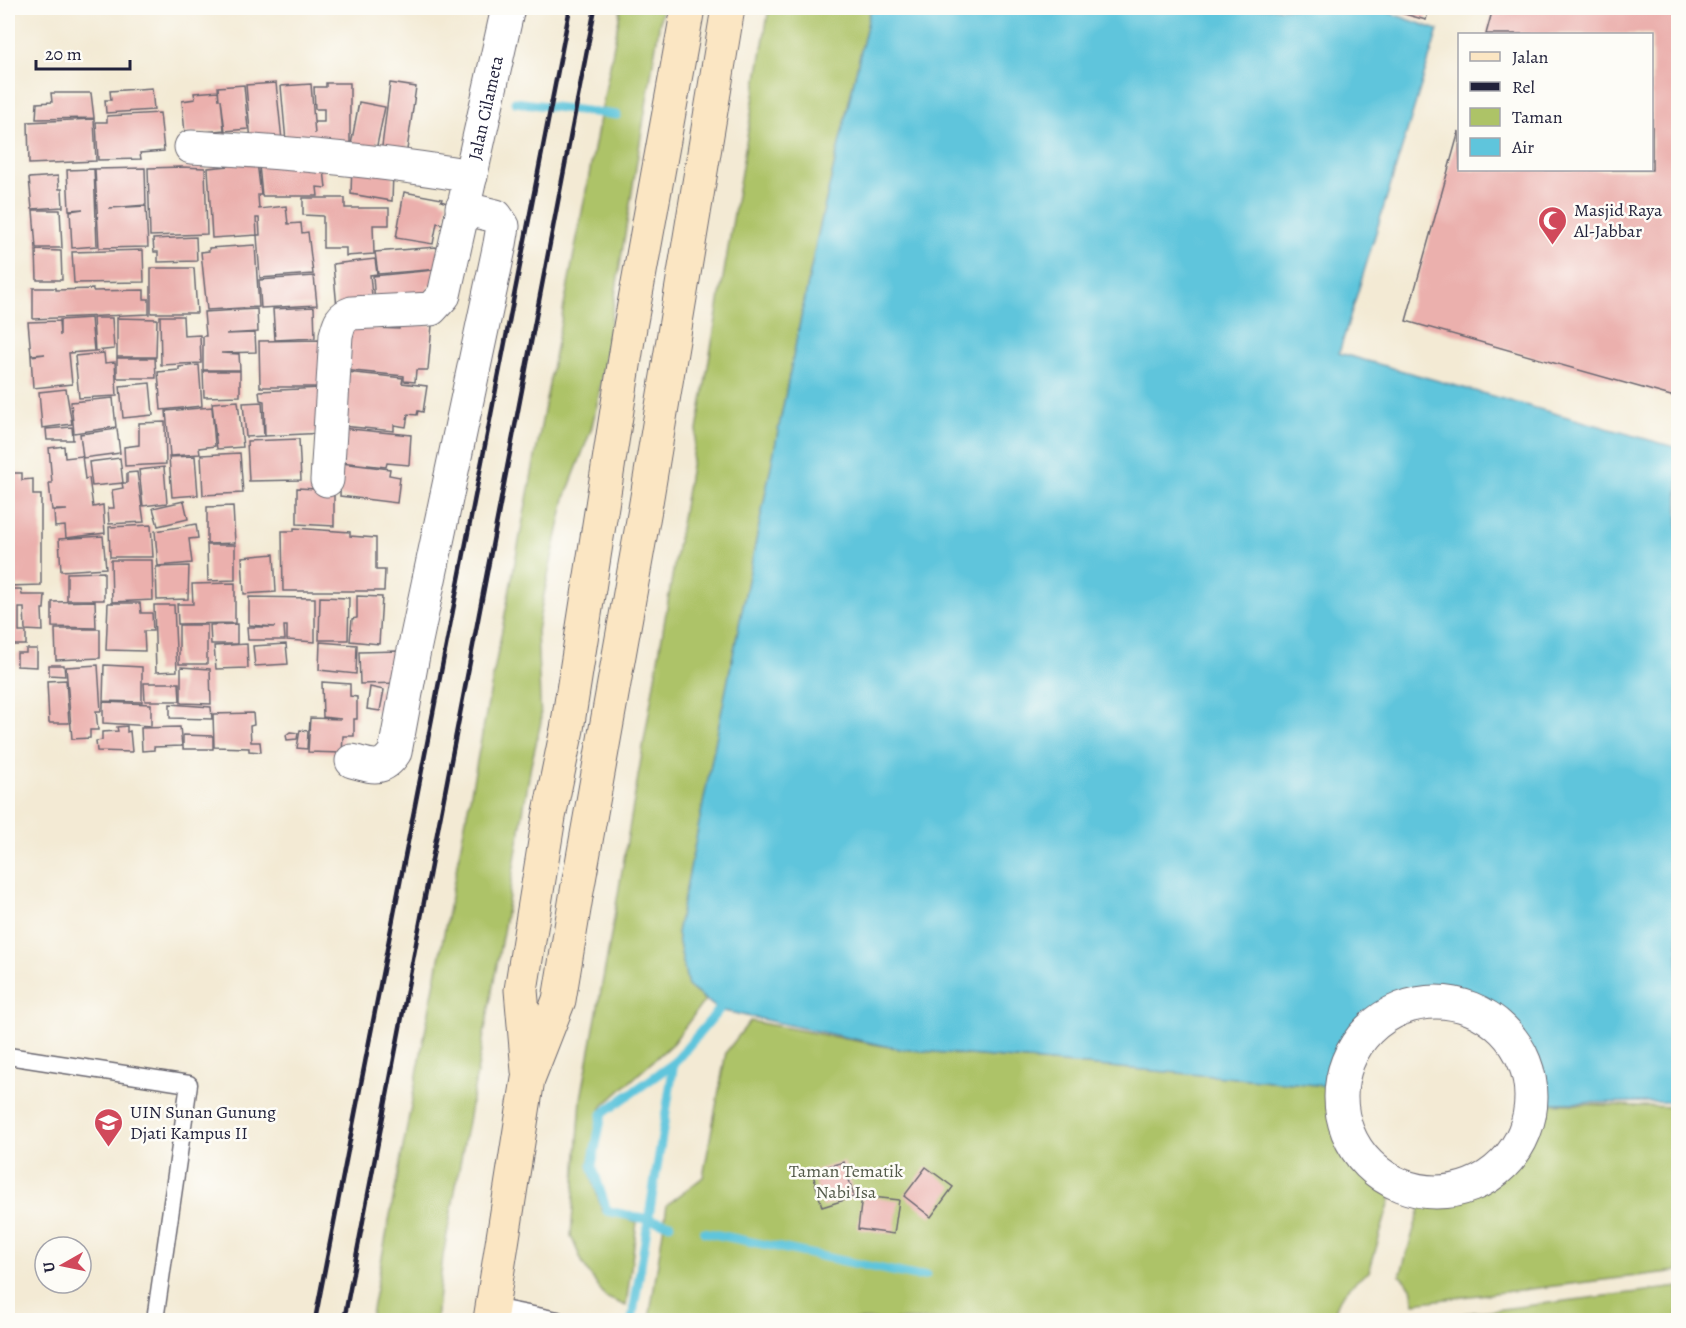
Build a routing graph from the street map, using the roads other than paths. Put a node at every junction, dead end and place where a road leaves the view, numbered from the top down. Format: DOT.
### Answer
graph roads {
  1 [pos="507,8"];
  2 [pos="687,8"];
  3 [pos="728,8"];
  4 [pos="191,147"];
  5 [pos="471,176"];
  6 [pos="462,208"];
  7 [pos="327,480"];
  8 [pos="352,761"];
  9 [pos="8,1056"];
  10 [pos="528,1079"];
  11 [pos="1356,1149"];
  12 [pos="491,1314"];
  13 [pos="539,1318"];
  14 [pos="155,1320"];
  15 [pos="558,1320"];
  1 -- 5 [label="street, Jalan Cilameta"];
  2 -- 10 [label="street"];
  3 -- 10 [label="street"];
  4 -- 5 [label="street"];
  5 -- 6 [label="street, Jalan Cilameta"];
  6 -- 7 [label="street, Jalan Cilameta"];
  6 -- 8 [label="street"];
  9 -- 14 [label="lane"];
  10 -- 12 [label="street"];
  11 -- 11 [label="street"];
  12 -- 13 [label="lane"];
  13 -- 15 [label="lane"];
}
